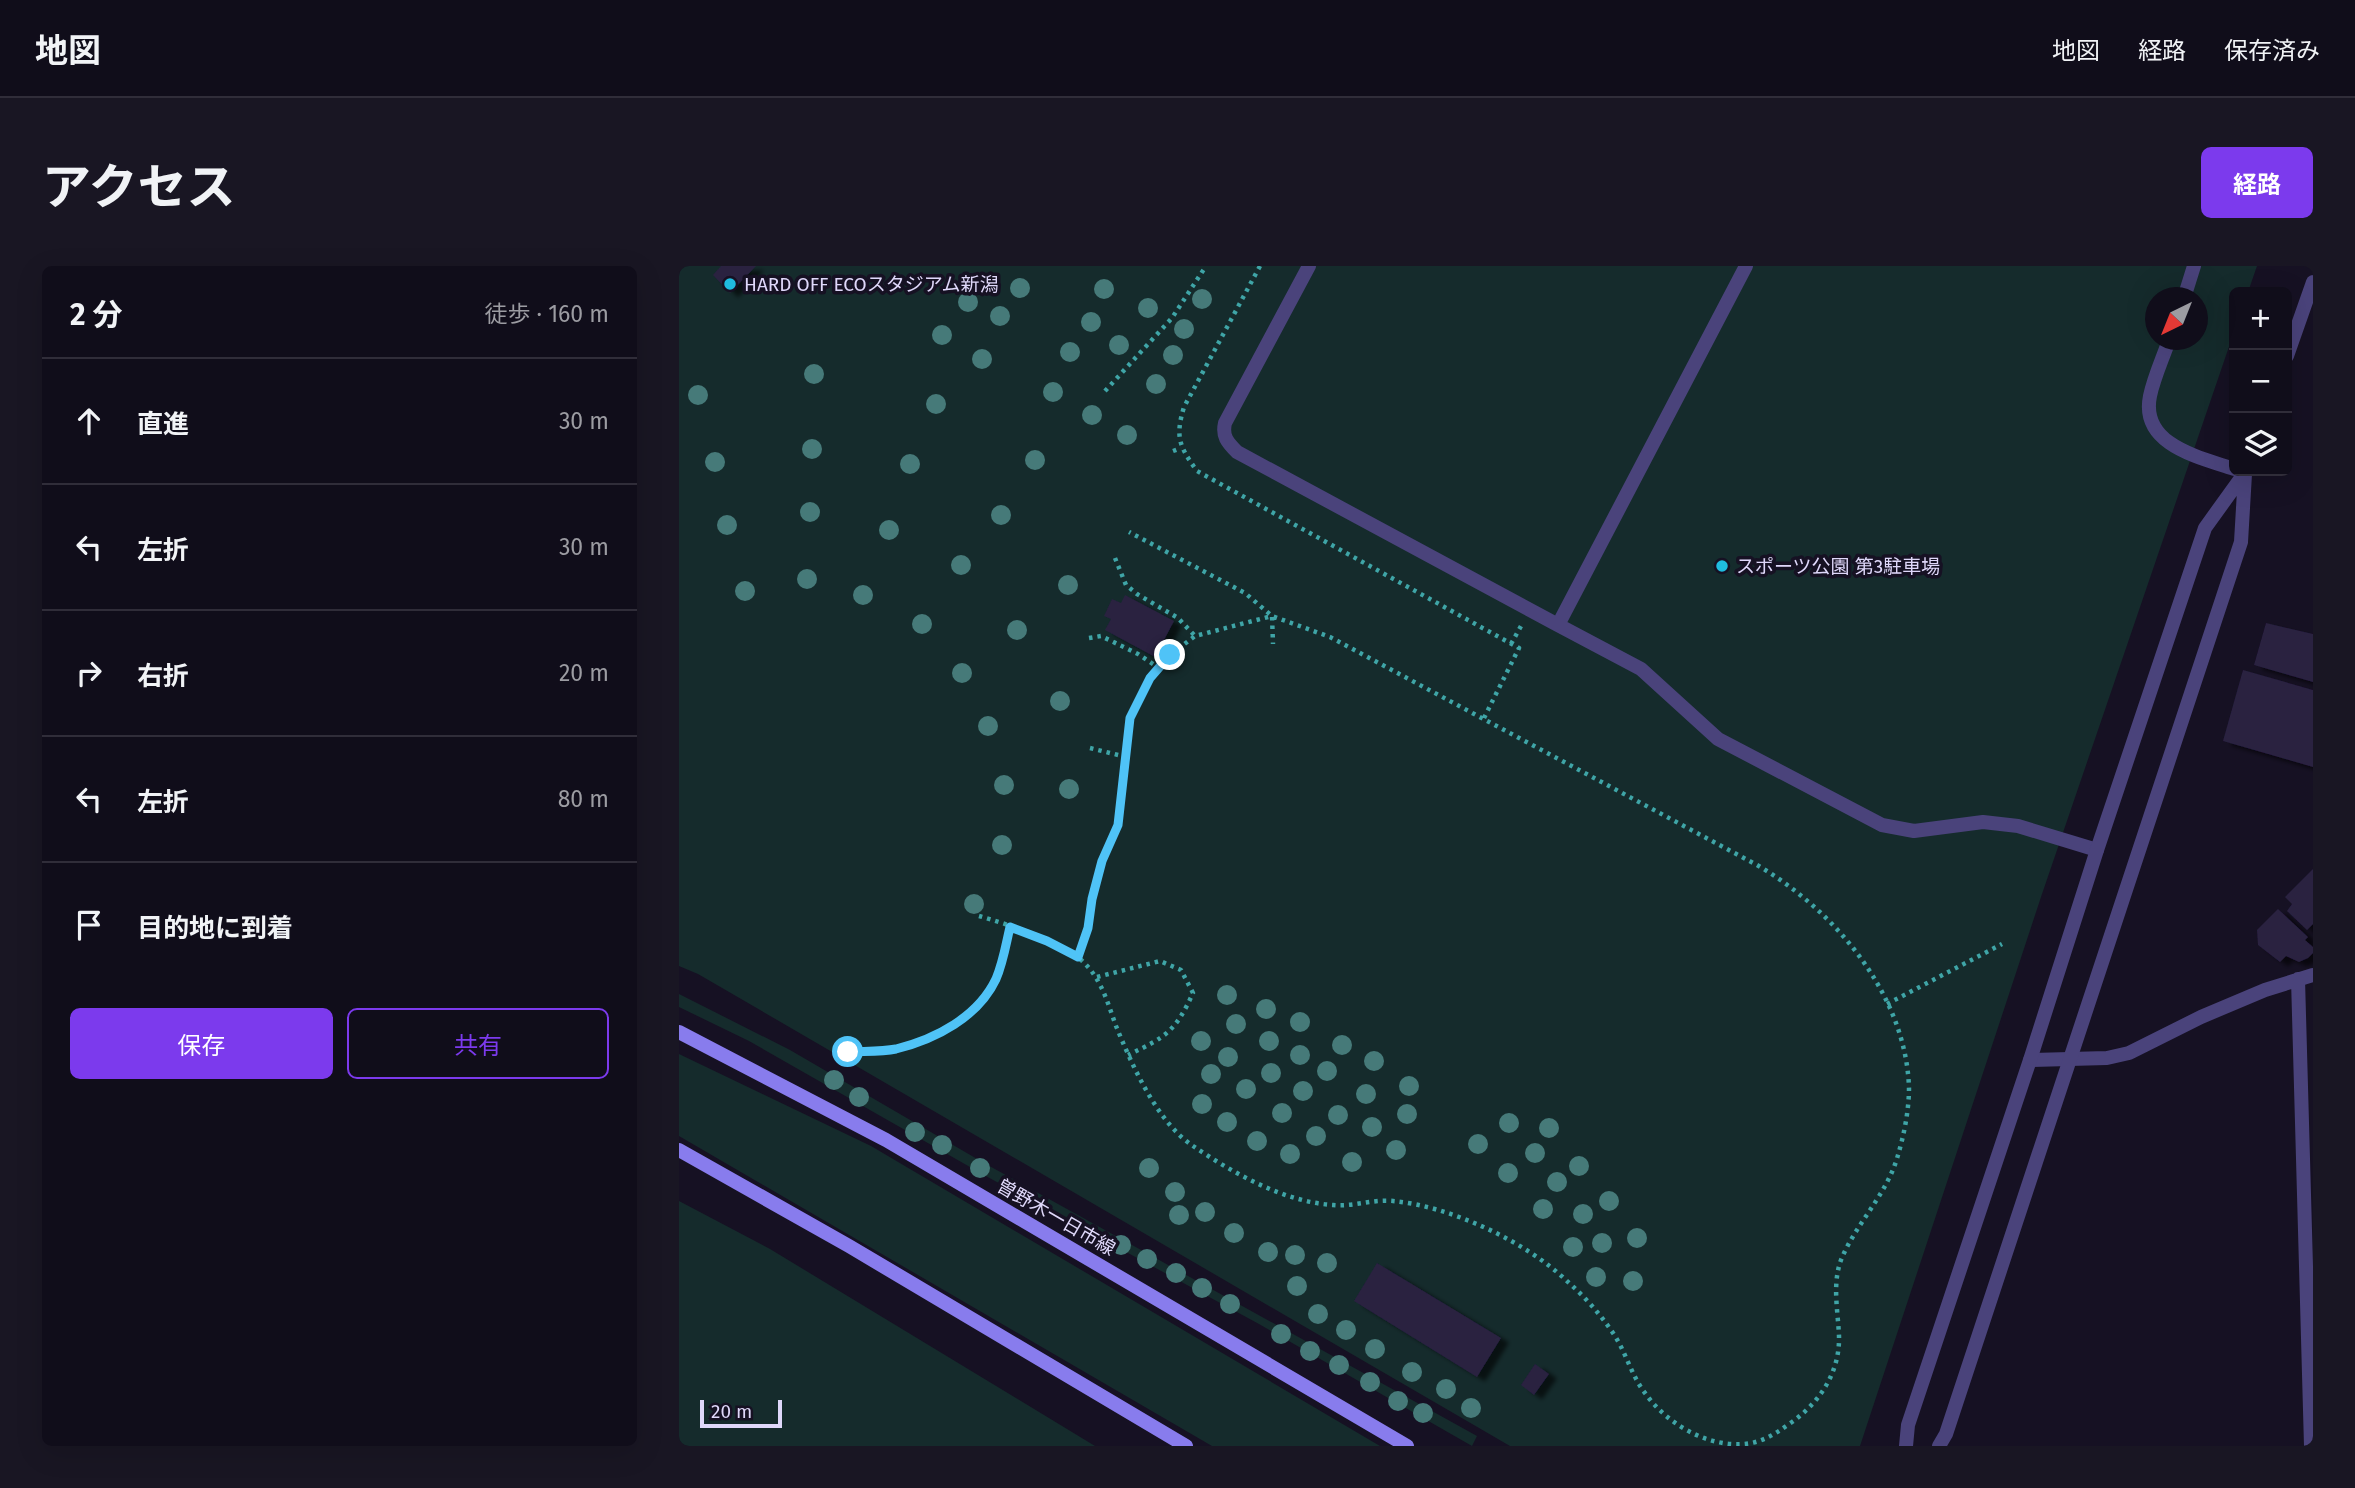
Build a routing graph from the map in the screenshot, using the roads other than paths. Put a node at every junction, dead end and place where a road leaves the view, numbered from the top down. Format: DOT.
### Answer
graph roads {
  1 [pos="1309,266"];
  2 [pos="1746,266"];
  3 [pos="2194,266"];
  4 [pos="2313,282"];
  5 [pos="2187,287"];
  6 [pos="2165,350"];
  7 [pos="2289,350"];
  8 [pos="2229,467"];
  9 [pos="2238,476"];
  10 [pos="2241,476"];
  11 [pos="1558,625"];
  12 [pos="2097,850"];
  13 [pos="2313,975"];
  14 [pos="2298,979"];
  15 [pos="679,1032"];
  16 [pos="2070,1058"];
  17 [pos="2030,1060"];
  18 [pos="679,1150"];
  19 [pos="1187,1446"];
  20 [pos="1407,1446"];
  21 [pos="1906,1446"];
  22 [pos="1939,1446"];
  23 [pos="2311,1446"];
  1 -- 11 [label="street"];
  2 -- 11 [label="street"];
  3 -- 5 [label="street"];
  4 -- 7 [label="street"];
  6 -- 8 [label="street"];
  9 -- 12 [label="street"];
  10 -- 16 [label="street"];
  11 -- 12 [label="street"];
  12 -- 17 [label="street"];
  13 -- 14 [label="street"];
  14 -- 16 [label="street"];
  14 -- 23 [label="street"];
  15 -- 20 [label="main road, 曽野木一日市線"];
  16 -- 17 [label="street"];
  16 -- 22 [label="street"];
  17 -- 21 [label="street"];
  18 -- 19 [label="main road"];
}
